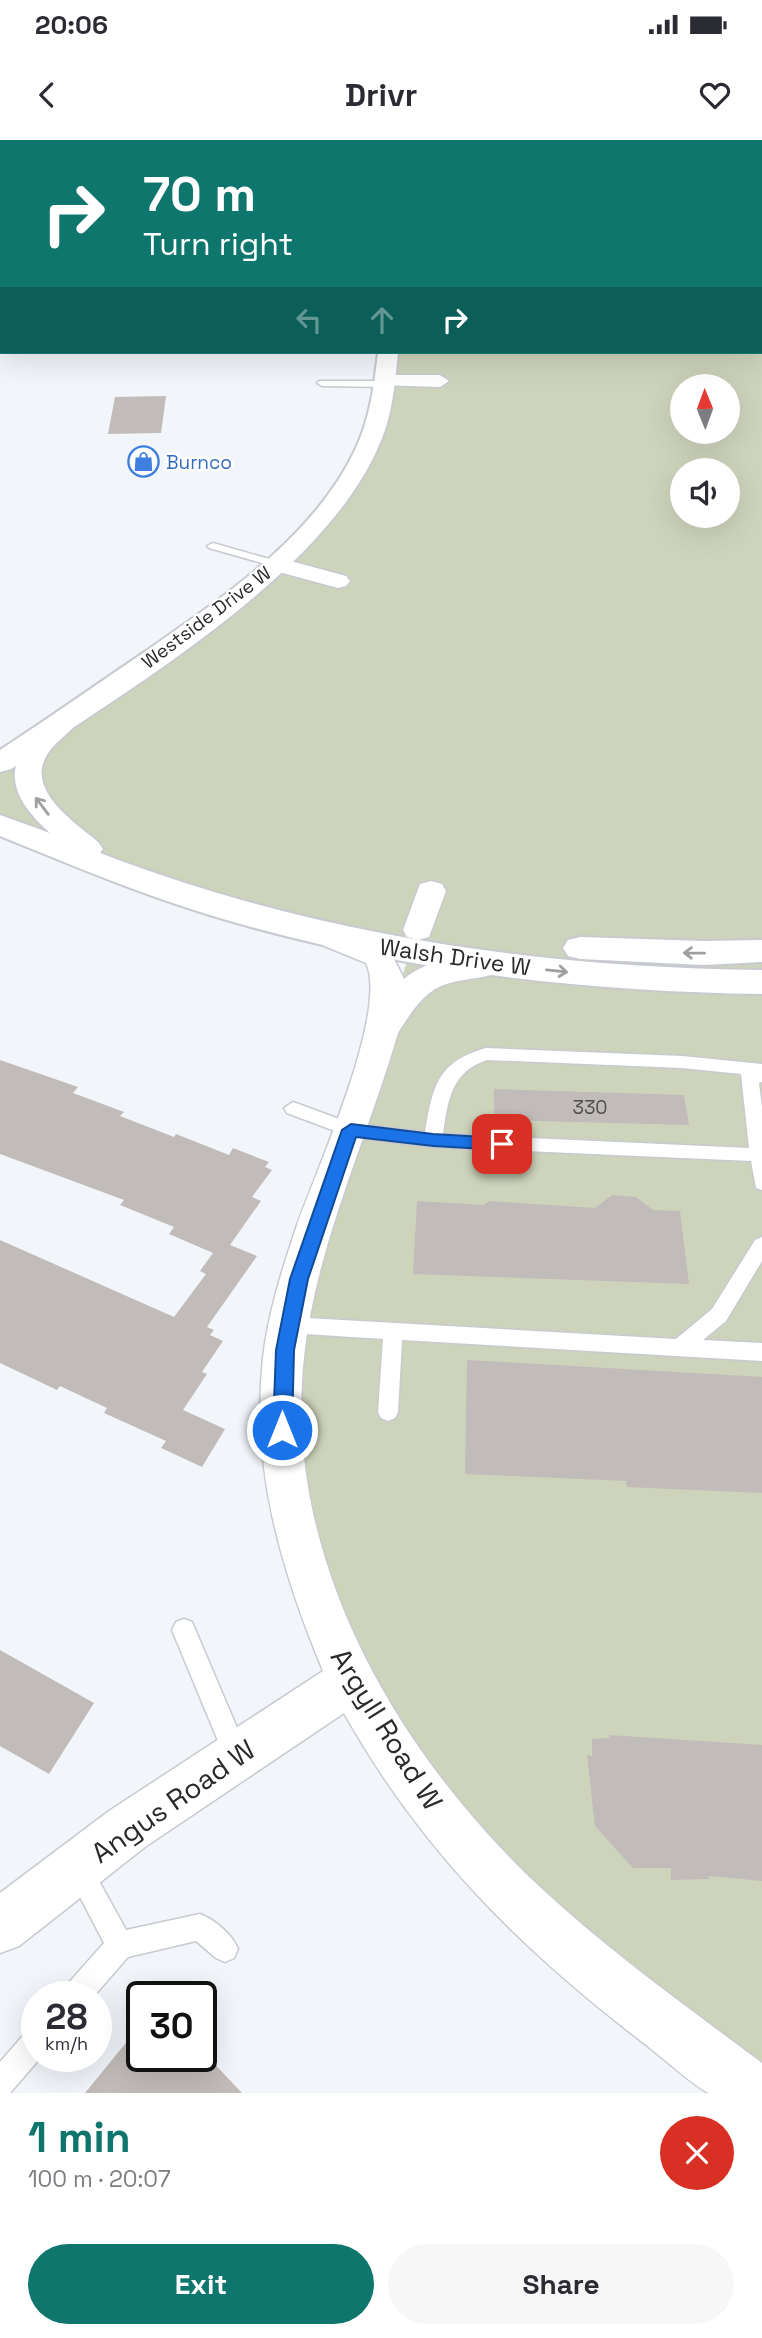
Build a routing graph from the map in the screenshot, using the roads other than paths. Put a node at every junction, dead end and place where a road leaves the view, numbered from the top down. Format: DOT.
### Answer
graph roads {
  1 [pos="388,354"];
  2 [pos="385,382"];
  3 [pos="440,382"];
  4 [pos="322,383"];
  5 [pos="213,546"];
  6 [pos="276,564"];
  7 [pos="338,581"];
  8 [pos="66,719"];
  9 [pos="0,763"];
  10 [pos="0,825"];
  11 [pos="110,869"];
  12 [pos="156,885"];
  13 [pos="431,891"];
  14 [pos="418,930"];
  15 [pos="322,934"];
  16 [pos="762,951"];
  17 [pos="499,963"];
  18 [pos="762,982"];
  19 [pos="380,1034"];
  20 [pos="758,1074"];
  21 [pos="293,1108"];
  22 [pos="351,1130"];
  23 [pos="433,1140"];
  24 [pos="758,1156"];
  25 [pos="762,1183"];
  26 [pos="762,1245"];
  27 [pos="290,1325"];
  28 [pos="393,1331"];
  29 [pos="680,1347"];
  30 [pos="762,1352"];
  31 [pos="388,1412"];
  32 [pos="184,1630"];
  33 [pos="350,1681"];
  34 [pos="237,1756"];
  35 [pos="77,1867"];
  36 [pos="0,1927"];
  37 [pos="120,1945"];
  38 [pos="225,1949"];
  39 [pos="89,1981"];
  40 [pos="21,2059"];
  41 [pos="0,2083"];
  42 [pos="755,2093"];
  1 -- 2 [label="main road, Westside Drive W"];
  2 -- 3 [label="street"];
  2 -- 4 [label="lane"];
  2 -- 6 [label="main road, Westside Drive W"];
  5 -- 6 [label="lane"];
  6 -- 7 [label="street"];
  6 -- 8 [label="main road, Westside Drive W"];
  8 -- 9 [label="main road, Westside Drive W"];
  11 -- 8 [label="main road, one-way"];
  10 -- 11 [label="main road, Walsh Drive W"];
  11 -- 12 [label="main road, Walsh Drive W"];
  12 -- 14 [label="main road, Walsh Drive W"];
  12 -- 15 [label="main road, Walsh Drive W"];
  13 -- 14 [label="street"];
  16 -- 14 [label="main road, Walsh Drive W, one-way"];
  15 -- 17 [label="main road, Walsh Drive W"];
  15 -- 19 [label="street"];
  17 -- 18 [label="main road, Walsh Drive W, one-way"];
  17 -- 19 [label="street"];
  19 -- 22 [label="street, Argyll Road W"];
  20 -- 23 [label="lane"];
  20 -- 24 [label="lane"];
  21 -- 22 [label="lane"];
  22 -- 23 [label="lane"];
  22 -- 27 [label="street, Argyll Road W"];
  23 -- 24 [label="lane"];
  24 -- 25 [label="lane"];
  26 -- 29 [label="lane"];
  27 -- 28 [label="lane"];
  27 -- 33 [label="street, Argyll Road W"];
  28 -- 29 [label="lane"];
  28 -- 31 [label="lane"];
  29 -- 30 [label="lane"];
  32 -- 34 [label="lane"];
  33 -- 34 [label="street, Angus Road W"];
  33 -- 42 [label="street, Argyll Road W"];
  34 -- 35 [label="street, Angus Road W"];
  35 -- 36 [label="street, Angus Road W"];
  35 -- 37 [label="lane"];
  37 -- 38 [label="lane"];
  37 -- 39 [label="lane"];
  40 -- 41 [label="lane"];
}
